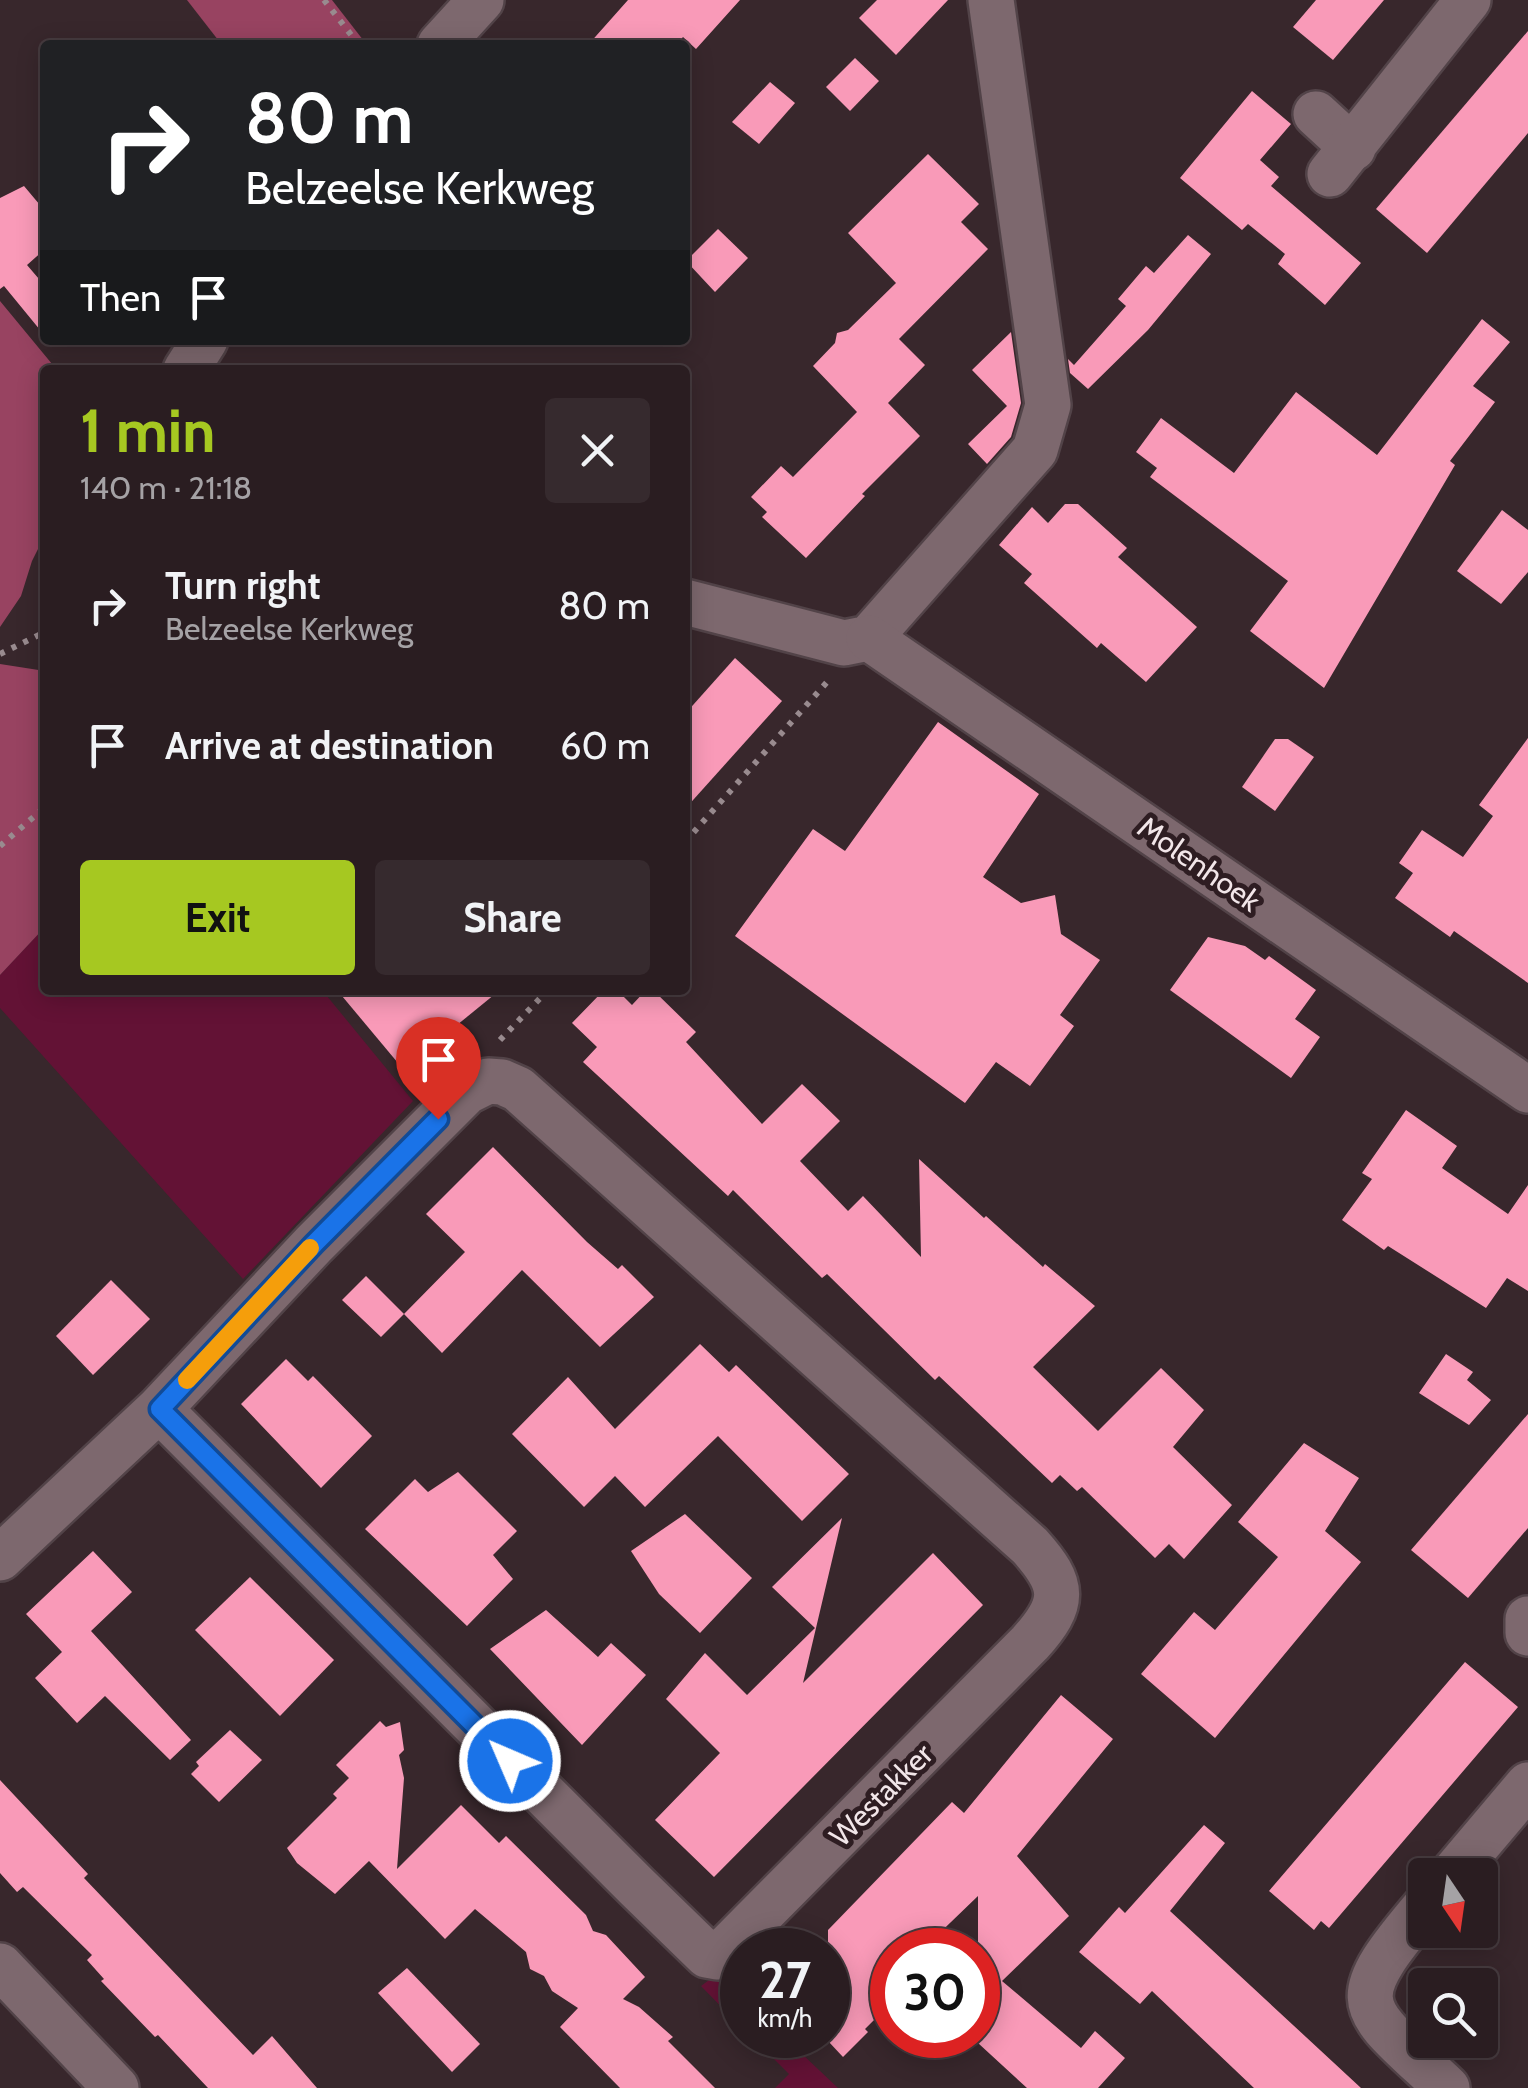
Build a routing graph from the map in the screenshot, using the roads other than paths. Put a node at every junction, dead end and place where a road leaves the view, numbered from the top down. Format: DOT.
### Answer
graph roads {
  1 [pos="481,0"];
  2 [pos="991,0"];
  3 [pos="1468,0"];
  4 [pos="445,40"];
  5 [pos="1316,114"];
  6 [pos="690,603"];
  7 [pos="869,638"];
  8 [pos="1528,1090"];
  9 [pos="160,1409"];
  10 [pos="0,1558"];
  11 [pos="1528,1619"];
  12 [pos="1528,1634"];
  13 [pos="1528,1786"];
  14 [pos="1467,1858"];
  15 [pos="1408,1927"];
  16 [pos="0,1966"];
  17 [pos="116,2088"];
  18 [pos="1447,2088"];
  1 -- 4 [label="street"];
  2 -- 7 [label="street"];
  3 -- 5 [label="street"];
  6 -- 7 [label="street"];
  7 -- 8 [label="street, Molenhoek"];
  9 -- 9 [label="street, Westakker"];
  9 -- 10 [label="street"];
  11 -- 12 [label="street"];
  13 -- 14 [label="street"];
  15 -- 18 [label="street"];
  16 -- 17 [label="street"];
}
